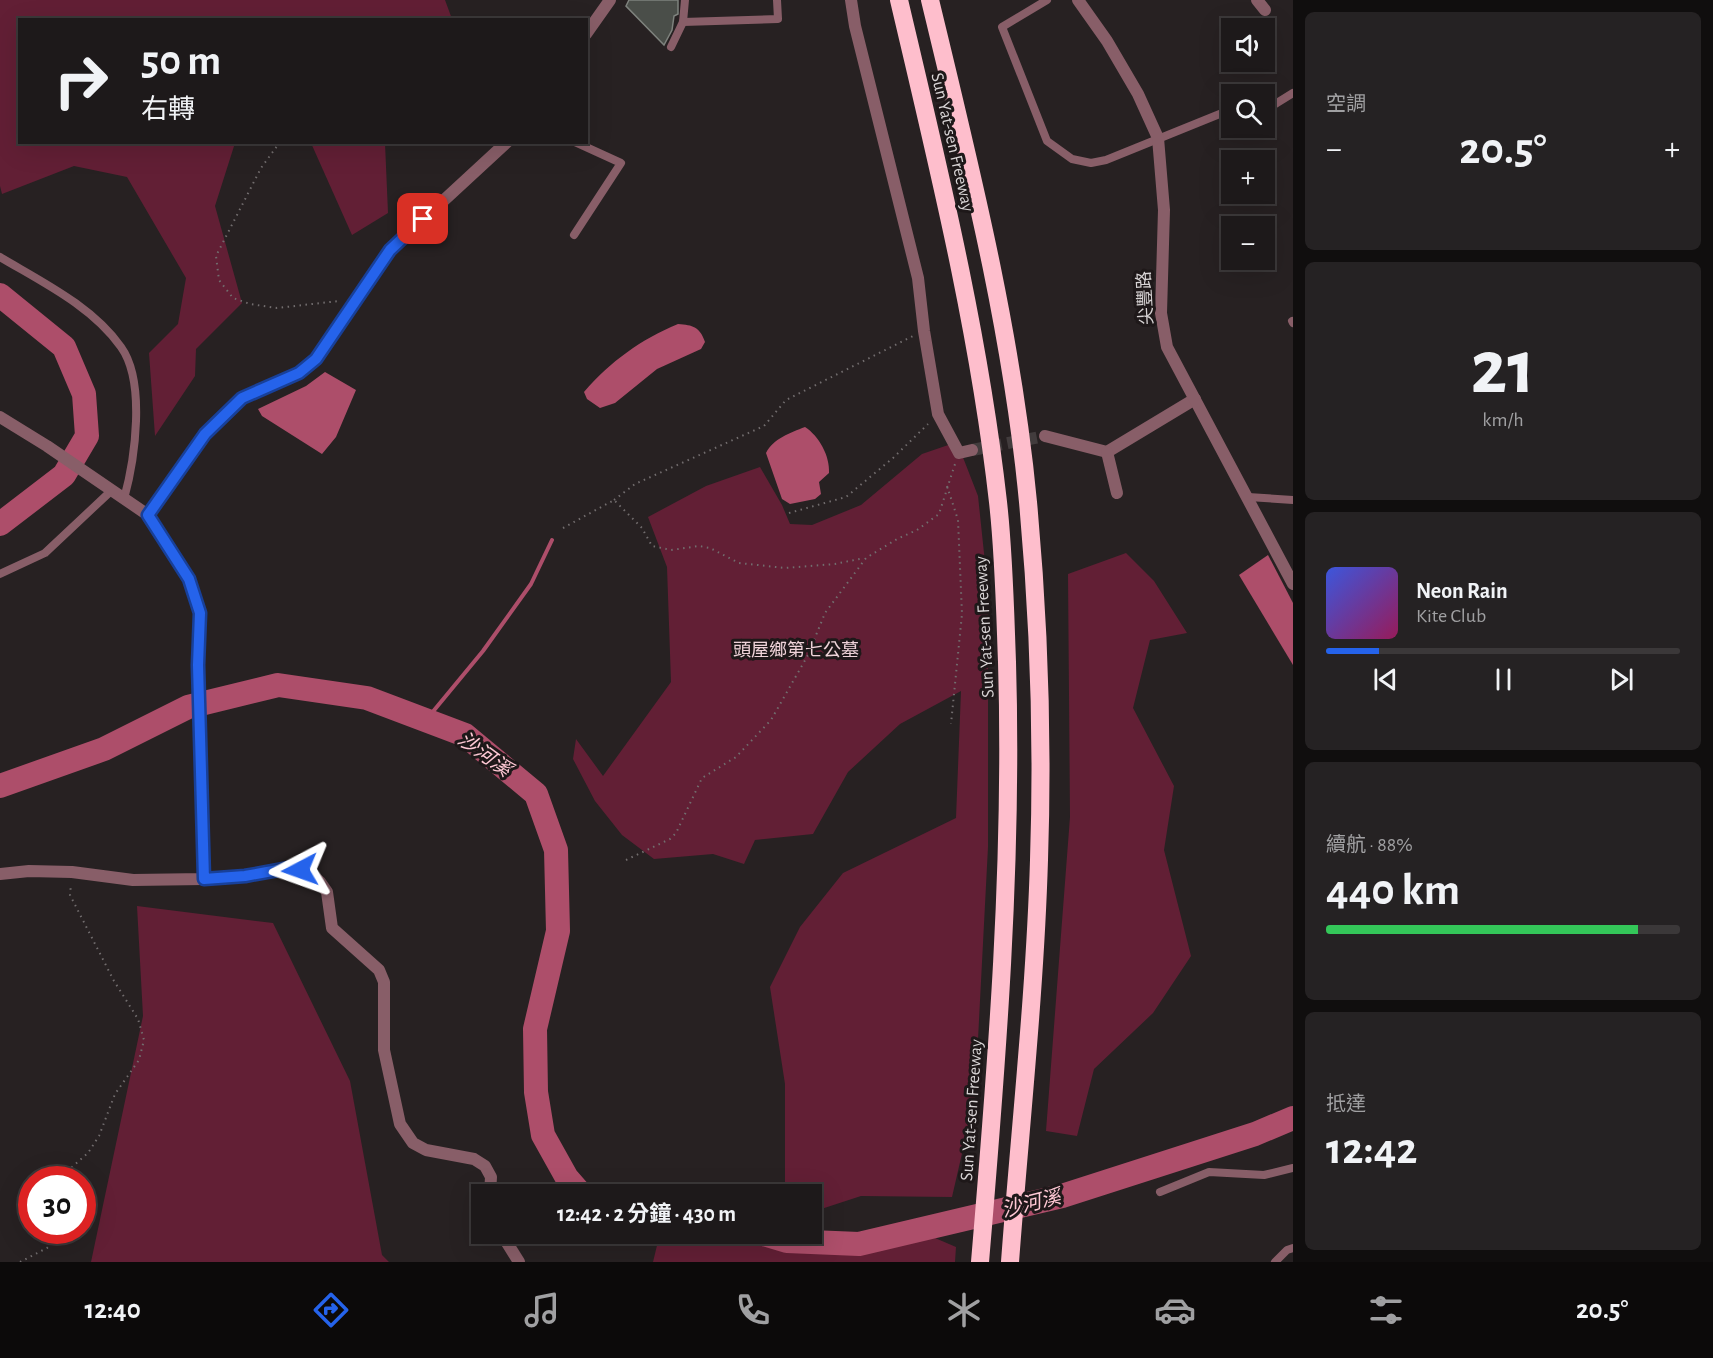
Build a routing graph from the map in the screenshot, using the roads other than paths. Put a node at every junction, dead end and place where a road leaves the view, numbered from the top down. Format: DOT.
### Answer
graph roads {
  1 [pos="610,0"];
  2 [pos="685,0"];
  3 [pos="777,0"];
  4 [pos="851,0"];
  5 [pos="899,0"];
  6 [pos="930,0"];
  7 [pos="1047,0"];
  8 [pos="1078,0"];
  9 [pos="1257,0"];
  10 [pos="1265,10"];
  11 [pos="683,22"];
  12 [pos="588,31"];
  13 [pos="671,47"];
  14 [pos="1293,93"];
  15 [pos="1275,104"];
  16 [pos="1221,113"];
  17 [pos="1158,138"];
  18 [pos="505,144"];
  19 [pos="578,144"];
  20 [pos="574,235"];
  21 [pos="0,257"];
  22 [pos="1195,399"];
  23 [pos="0,417"];
  24 [pos="1045,436"];
  25 [pos="972,450"];
  26 [pos="1107,452"];
  27 [pos="108,489"];
  28 [pos="1117,493"];
  29 [pos="1248,497"];
  30 [pos="124,499"];
  31 [pos="1293,500"];
  32 [pos="148,515"];
  33 [pos="0,574"];
  34 [pos="1293,584"];
  35 [pos="0,874"];
  36 [pos="204,879"];
  37 [pos="1293,1168"];
  38 [pos="491,1184"];
  39 [pos="1160,1192"];
  40 [pos="508,1244"];
  41 [pos="1293,1248"];
  42 [pos="519,1262"];
  43 [pos="980,1262"];
  44 [pos="1010,1262"];
  45 [pos="1275,1262"];
  1 -- 12 [label="street"];
  2 -- 11 [label="lane"];
  3 -- 11 [label="lane"];
  4 -- 25 [label="street"];
  5 -- 43 [label="highway, Sun Yat-sen Freeway"];
  6 -- 44 [label="highway, Sun Yat-sen Freeway"];
  7 -- 17 [label="lane"];
  8 -- 17 [label="street, 尖豐路"];
  9 -- 10 [label="street"];
  11 -- 13 [label="lane"];
  14 -- 15 [label="lane"];
  16 -- 17 [label="lane"];
  17 -- 22 [label="street, 尖豐路"];
  18 -- 32 [label="street"];
  19 -- 20 [label="lane"];
  21 -- 30 [label="lane"];
  22 -- 26 [label="street"];
  22 -- 29 [label="street, 尖豐路"];
  23 -- 27 [label="street"];
  24 -- 26 [label="street"];
  26 -- 28 [label="street"];
  27 -- 30 [label="street"];
  27 -- 33 [label="lane"];
  29 -- 31 [label="lane"];
  29 -- 34 [label="street, 尖豐路"];
  30 -- 32 [label="street"];
  32 -- 36 [label="street"];
  35 -- 36 [label="street"];
  36 -- 38 [label="street"];
  37 -- 39 [label="lane"];
  40 -- 42 [label="street"];
  41 -- 45 [label="lane"];
}
